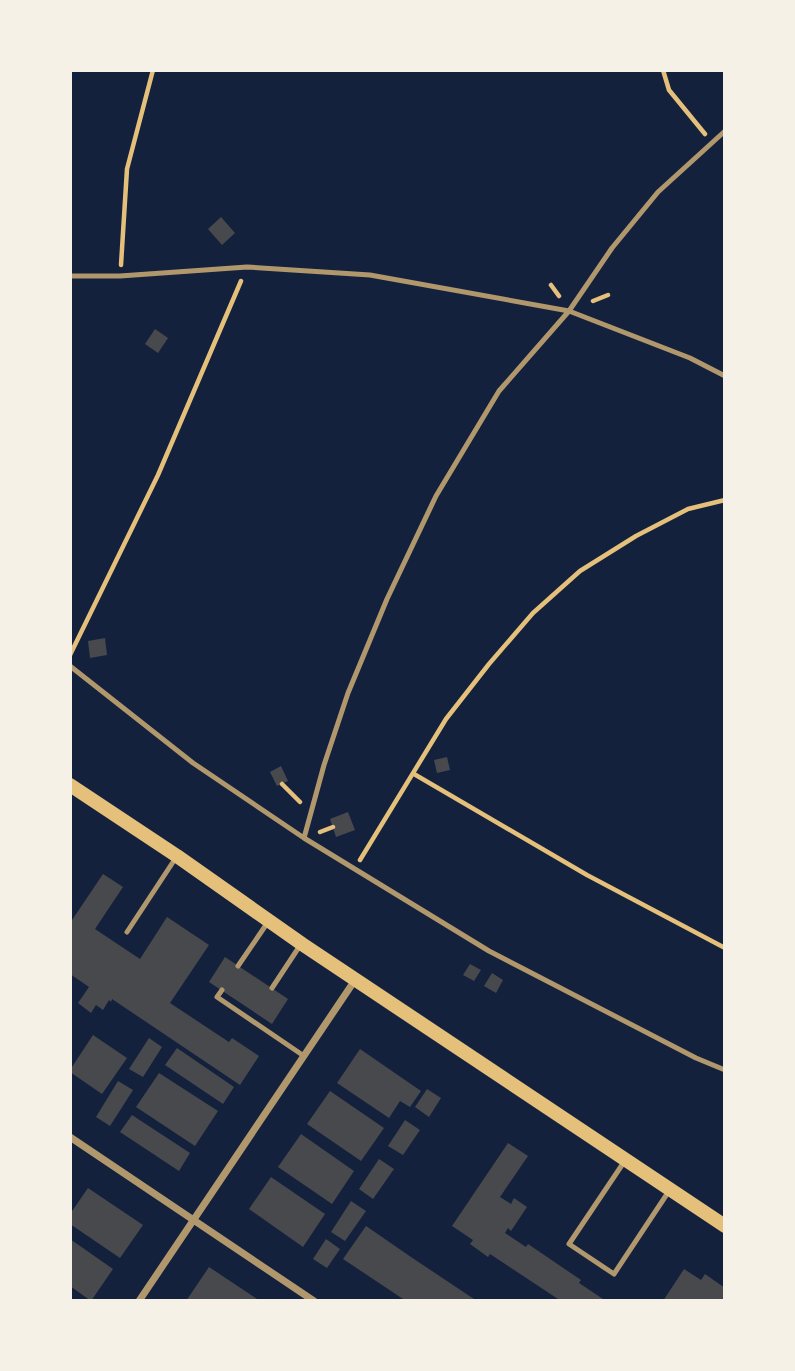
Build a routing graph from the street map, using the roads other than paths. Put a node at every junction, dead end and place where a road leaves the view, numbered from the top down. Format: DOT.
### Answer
graph roads {
  1 [pos="725,131"];
  2 [pos="70,276"];
  3 [pos="569,311"];
  4 [pos="725,376"];
  5 [pos="70,666"];
  6 [pos="70,785"];
  7 [pos="304,838"];
  8 [pos="177,856"];
  9 [pos="268,922"];
  10 [pos="127,932"];
  11 [pos="302,944"];
  12 [pos="238,966"];
  13 [pos="355,979"];
  14 [pos="272,988"];
  15 [pos="222,990"];
  16 [pos="255,1013"];
  17 [pos="250,1020"];
  18 [pos="304,1056"];
  19 [pos="725,1070"];
  20 [pos="70,1137"];
  21 [pos="625,1159"];
  22 [pos="671,1190"];
  23 [pos="193,1219"];
  24 [pos="725,1226"];
  25 [pos="139,1301"];
  26 [pos="314,1301"];
  1 -- 3 [label="lane"];
  2 -- 3 [label="lane"];
  3 -- 4 [label="lane"];
  3 -- 7 [label="lane"];
  5 -- 7 [label="lane"];
  6 -- 8 [label="main road"];
  7 -- 19 [label="lane"];
  8 -- 9 [label="main road"];
  8 -- 10 [label="lane"];
  9 -- 11 [label="main road"];
  9 -- 12 [label="lane"];
  11 -- 13 [label="main road"];
  11 -- 14 [label="lane"];
  13 -- 18 [label="street"];
  13 -- 21 [label="main road"];
  15 -- 17 [label="lane"];
  16 -- 17 [label="lane"];
  17 -- 18 [label="lane"];
  18 -- 23 [label="street"];
  20 -- 23 [label="street"];
  21 -- 22 [label="main road"];
  21 -- 22 [label="lane"];
  22 -- 24 [label="main road"];
  23 -- 25 [label="street"];
  23 -- 26 [label="street"];
}
